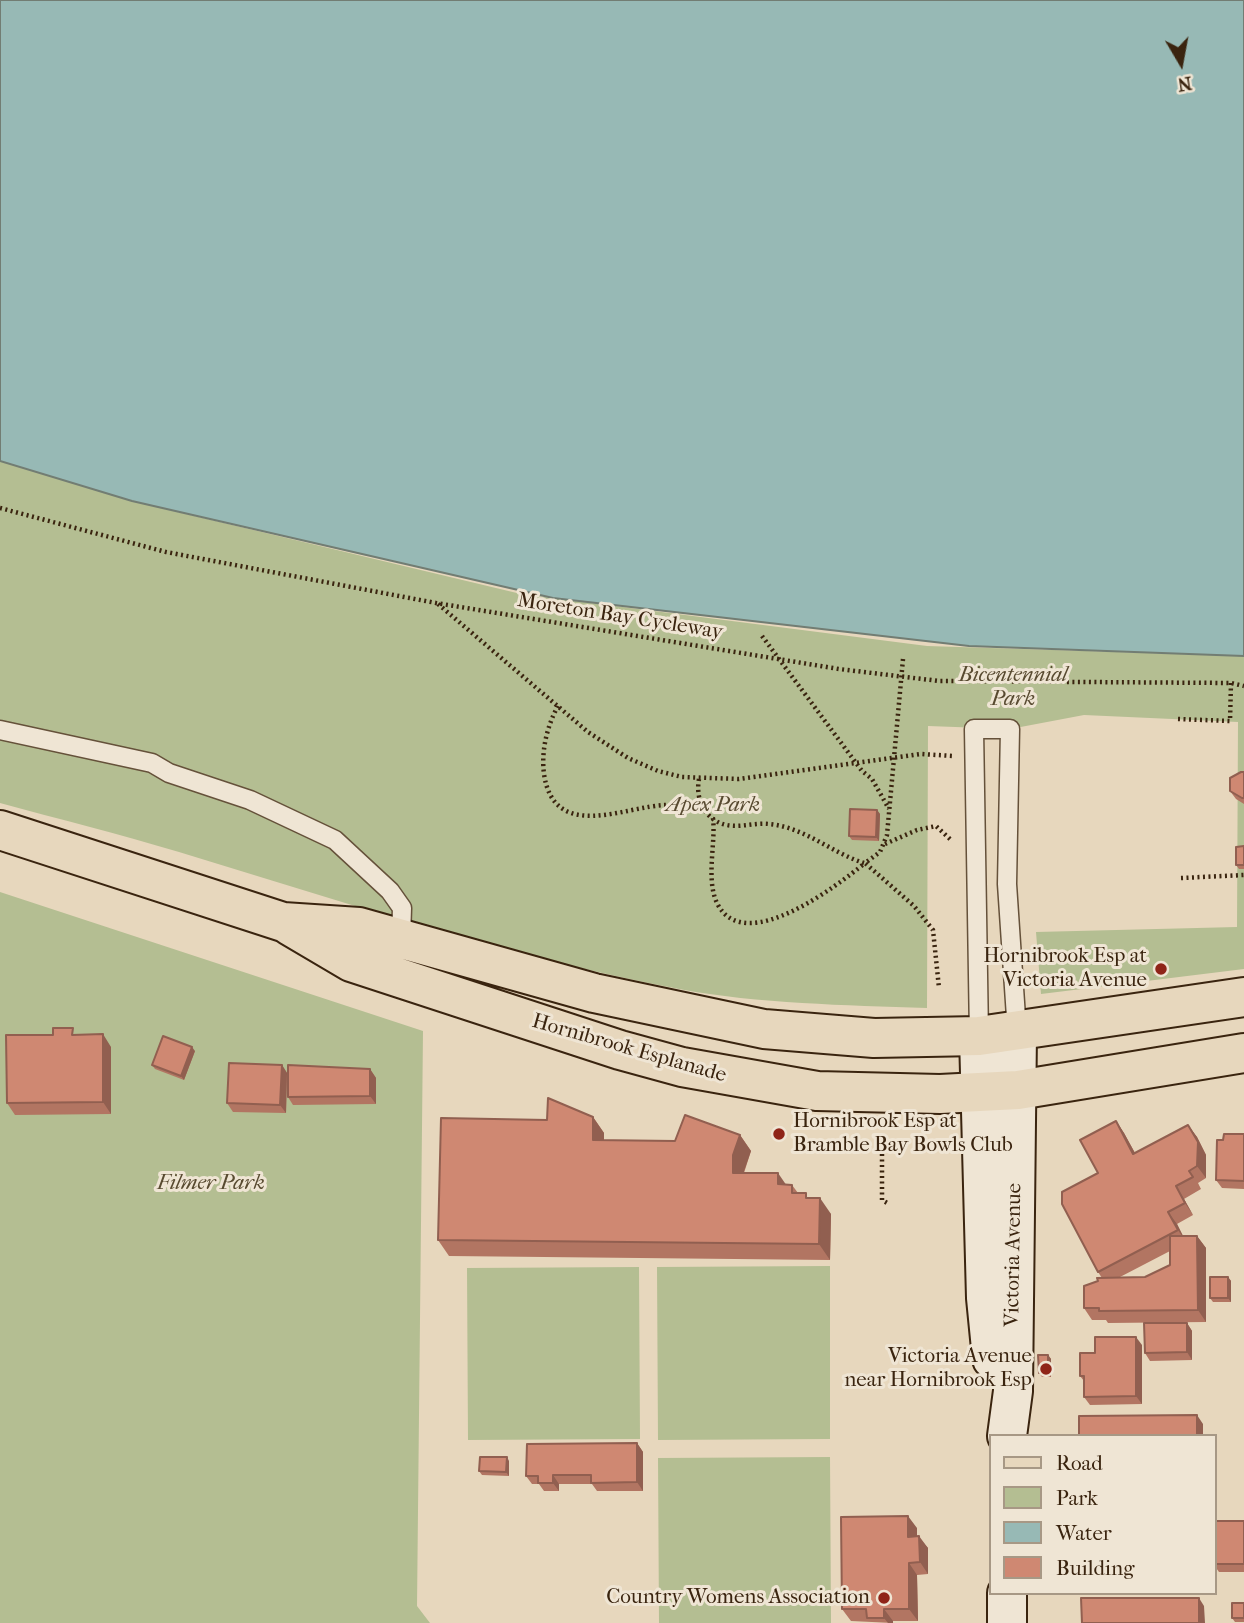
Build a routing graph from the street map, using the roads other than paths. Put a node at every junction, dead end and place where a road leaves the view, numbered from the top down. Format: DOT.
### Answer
graph roads {
  1 [pos="0,730"];
  2 [pos="0,830"];
  3 [pos="283,922"];
  4 [pos="401,938"];
  5 [pos="1244,997"];
  6 [pos="1017,1032"];
  7 [pos="979,1036"];
  8 [pos="1244,1053"];
  9 [pos="1018,1090"];
  10 [pos="980,1093"];
  11 [pos="1007,1434"];
  12 [pos="1007,1434"];
  13 [pos="1007,1595"];
  14 [pos="1007,1623"];
  1 -- 4 [label="lane"];
  2 -- 3 [label="main road, Hornibrook Esplanade"];
  3 -- 4 [label="main road, Hornibrook Esplanade"];
  3 -- 10 [label="main road, Hornibrook Esplanade"];
  4 -- 7 [label="main road, Hornibrook Esplanade"];
  5 -- 6 [label="main road, Hornibrook Esplanade"];
  6 -- 7 [label="main road, Hornibrook Esplanade"];
  6 -- 7 [label="lane"];
  6 -- 9 [label="main road, Victoria Avenue"];
  7 -- 10 [label="main road, Victoria Avenue"];
  8 -- 9 [label="main road, Hornibrook Esplanade"];
  9 -- 10 [label="main road, Hornibrook Esplanade"];
  9 -- 12 [label="main road, Victoria Avenue"];
  10 -- 11 [label="main road, Victoria Avenue"];
  13 -- 14 [label="main road"];
}
